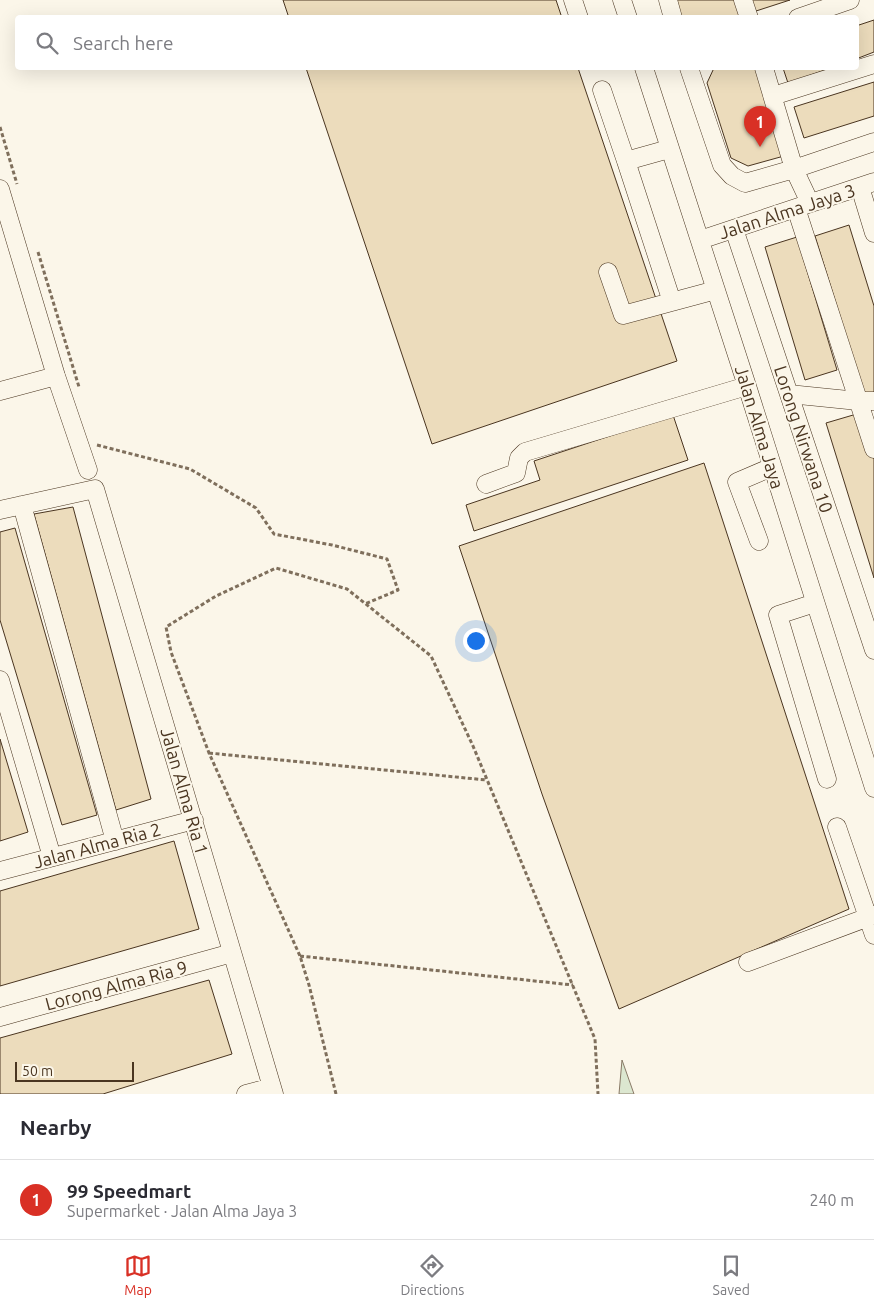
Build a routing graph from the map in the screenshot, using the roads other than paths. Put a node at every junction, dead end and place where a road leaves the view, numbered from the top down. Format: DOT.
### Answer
graph roads {
  1 [pos="573,0"];
  2 [pos="622,0"];
  3 [pos="668,0"];
  4 [pos="743,0"];
  5 [pos="850,0"];
  6 [pos="825,4"];
  7 [pos="578,15"];
  8 [pos="627,15"];
  9 [pos="672,15"];
  10 [pos="748,15"];
  11 [pos="804,15"];
  12 [pos="874,64"];
  13 [pos="859,69"];
  14 [pos="645,70"];
  15 [pos="690,70"];
  16 [pos="765,70"];
  17 [pos="855,70"];
  18 [pos="602,90"];
  19 [pos="772,96"];
  20 [pos="874,142"];
  21 [pos="669,148"];
  22 [pos="626,162"];
  23 [pos="794,169"];
  24 [pos="867,184"];
  25 [pos="0,189"];
  26 [pos="803,206"];
  27 [pos="4,217"];
  28 [pos="734,229"];
  29 [pos="874,233"];
  30 [pos="700,240"];
  31 [pos="608,272"];
  32 [pos="716,290"];
  33 [pos="672,302"];
  34 [pos="56,376"];
  35 [pos="747,386"];
  36 [pos="0,391"];
  37 [pos="790,394"];
  38 [pos="866,401"];
  39 [pos="874,450"];
  40 [pos="772,467"];
  41 [pos="88,470"];
  42 [pos="486,484"];
  43 [pos="22,505"];
  44 [pos="0,510"];
  45 [pos="759,541"];
  46 [pos="815,603"];
  47 [pos="867,603"];
  48 [pos="874,650"];
  49 [pos="0,680"];
  50 [pos="827,779"];
  51 [pos="874,788"];
  52 [pos="194,820"];
  53 [pos="837,828"];
  54 [pos="116,841"];
  55 [pos="52,857"];
  56 [pos="0,871"];
  57 [pos="871,916"];
  58 [pos="874,935"];
  59 [pos="232,954"];
  60 [pos="748,962"];
  61 [pos="0,1017"];
  62 [pos="273,1090"];
  63 [pos="246,1094"];
  1 -- 7 [label="street"];
  2 -- 8 [label="street"];
  3 -- 9 [label="street"];
  4 -- 10 [label="street"];
  5 -- 6 [label="street"];
  6 -- 11 [label="street"];
  12 -- 13 [label="street"];
  14 -- 21 [label="street, Jalan Alma Jaya"];
  15 -- 23 [label="street"];
  16 -- 19 [label="street"];
  17 -- 19 [label="street"];
  18 -- 22 [label="street"];
  19 -- 23 [label="street"];
  20 -- 23 [label="street"];
  21 -- 22 [label="street"];
  21 -- 30 [label="street, Jalan Alma Jaya"];
  22 -- 33 [label="street"];
  23 -- 26 [label="street"];
  24 -- 26 [label="street, Jalan Alma Jaya 3"];
  24 -- 29 [label="street"];
  25 -- 27 [label="street"];
  26 -- 28 [label="street, Jalan Alma Jaya 3"];
  26 -- 38 [label="street"];
  27 -- 34 [label="street"];
  28 -- 30 [label="street, Jalan Alma Jaya 3"];
  28 -- 37 [label="street, Lorong Nirwana 10"];
  30 -- 32 [label="street, Jalan Alma Jaya"];
  31 -- 33 [label="street"];
  32 -- 33 [label="street"];
  32 -- 35 [label="street, Jalan Alma Jaya"];
  34 -- 36 [label="street"];
  34 -- 41 [label="street"];
  35 -- 40 [label="street, Jalan Alma Jaya"];
  35 -- 42 [label="street"];
  37 -- 38 [label="street"];
  37 -- 47 [label="street, Lorong Nirwana 10"];
  38 -- 39 [label="street"];
  40 -- 45 [label="street"];
  40 -- 46 [label="street, Jalan Alma Jaya"];
  43 -- 44 [label="street"];
  43 -- 52 [label="street, Jalan Alma Ria 1"];
  43 -- 54 [label="street"];
  46 -- 50 [label="street"];
  46 -- 51 [label="street, Jalan Alma Jaya"];
  47 -- 48 [label="street, Lorong Nirwana 10"];
  49 -- 55 [label="street"];
  52 -- 54 [label="street, Jalan Alma Ria 2"];
  52 -- 59 [label="street, Jalan Alma Ria 1"];
  53 -- 57 [label="street"];
  54 -- 55 [label="street, Jalan Alma Ria 2"];
  55 -- 56 [label="street, Jalan Alma Ria 2"];
  57 -- 58 [label="street"];
  57 -- 60 [label="street"];
  59 -- 61 [label="street, Lorong Alma Ria 9"];
  59 -- 62 [label="street, Jalan Alma Ria 1"];
  62 -- 63 [label="street"];
}
